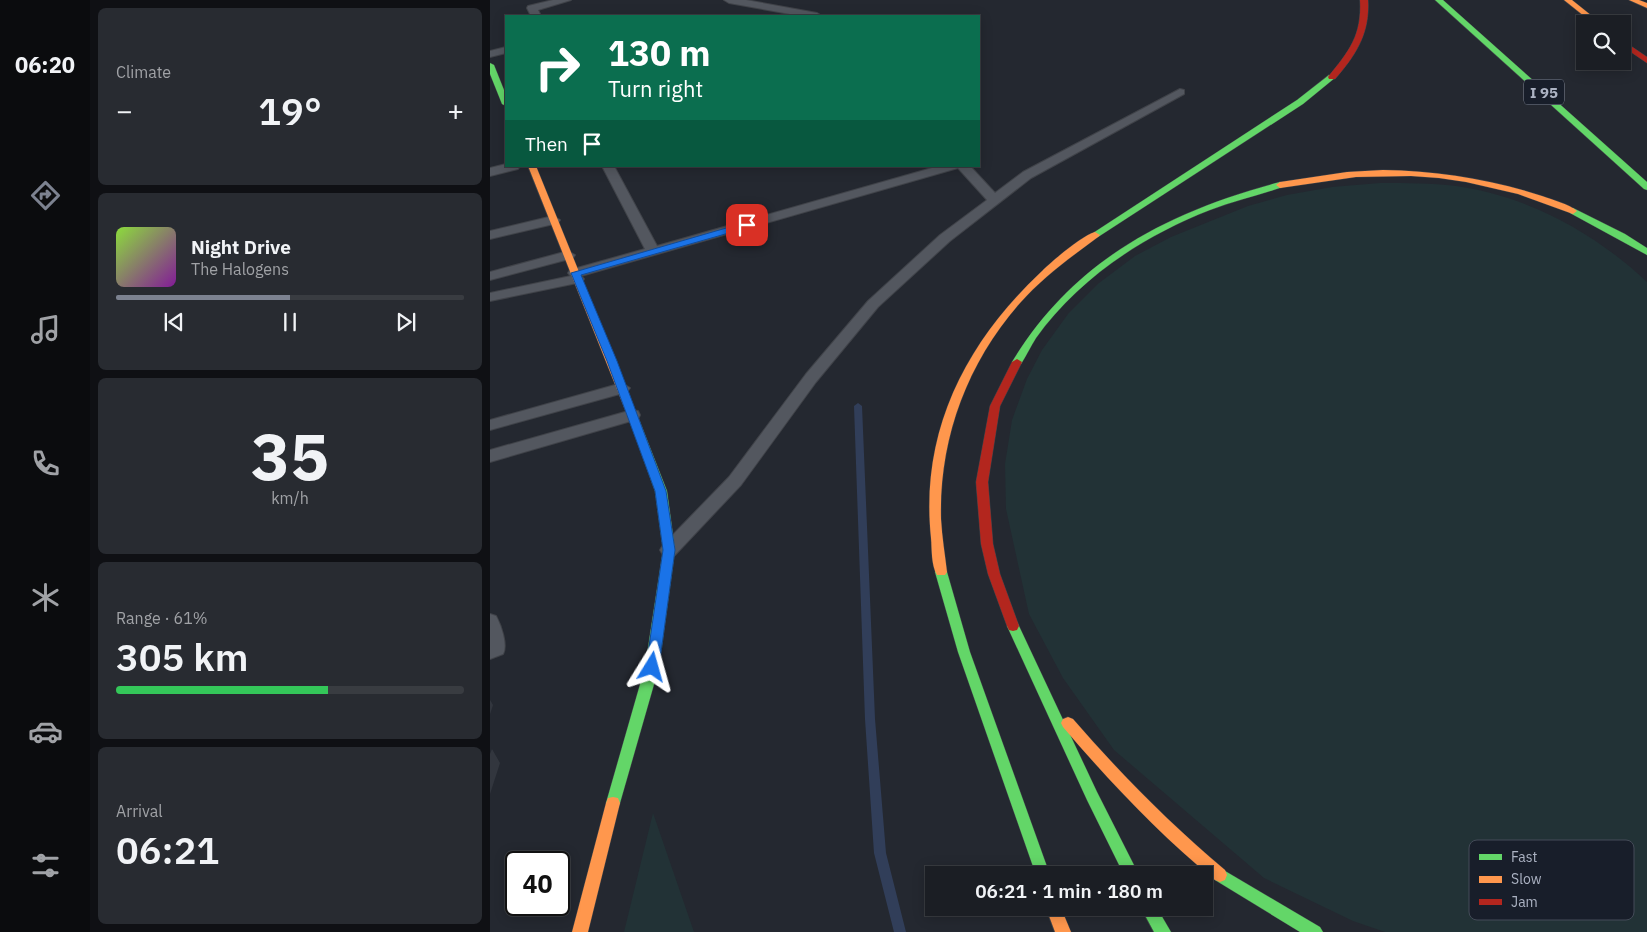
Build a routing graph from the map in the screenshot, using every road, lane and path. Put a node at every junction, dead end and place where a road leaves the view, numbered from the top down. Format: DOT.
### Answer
graph roads {
  1 [pos="566,0"];
  2 [pos="729,0"];
  3 [pos="1364,0"];
  4 [pos="1439,0"];
  5 [pos="1568,0"];
  6 [pos="1633,0"];
  7 [pos="1647,6"];
  8 [pos="536,15"];
  9 [pos="812,15"];
  10 [pos="1587,15"];
  11 [pos="1631,49"];
  12 [pos="505,50"];
  13 [pos="490,54"];
  14 [pos="1647,61"];
  15 [pos="490,65"];
  16 [pos="1180,92"];
  17 [pos="505,102"];
  18 [pos="510,167"];
  19 [pos="532,167"];
  20 [pos="609,167"];
  21 [pos="950,167"];
  22 [pos="964,167"];
  23 [pos="490,172"];
  24 [pos="1647,187"];
  25 [pos="994,200"];
  26 [pos="553,220"];
  27 [pos="490,235"];
  28 [pos="653,252"];
  29 [pos="1647,252"];
  30 [pos="568,255"];
  31 [pos="490,276"];
  32 [pos="576,276"];
  33 [pos="490,297"];
  34 [pos="622,388"];
  35 [pos="632,415"];
  36 [pos="490,425"];
  37 [pos="490,456"];
  38 [pos="669,550"];
  39 [pos="490,621"];
  40 [pos="490,651"];
  41 [pos="1040,686"];
  42 [pos="1040,866"];
  43 [pos="1127,866"];
  44 [pos="1057,916"];
  45 [pos="1153,916"];
  46 [pos="580,932"];
  47 [pos="1063,932"];
  48 [pos="1162,932"];
  49 [pos="1315,932"];
  1 -- 8 [label="lane"];
  2 -- 9 [label="lane"];
  3 -- 42 [label="main road"];
  4 -- 24 [label="main road, I 95"];
  5 -- 10 [label="main road"];
  6 -- 7 [label="main road"];
  11 -- 14 [label="main road"];
  12 -- 13 [label="lane"];
  15 -- 17 [label="main road"];
  16 -- 25 [label="lane"];
  18 -- 23 [label="lane"];
  19 -- 26 [label="main road"];
  20 -- 28 [label="lane"];
  21 -- 28 [label="lane"];
  22 -- 25 [label="lane"];
  25 -- 38 [label="lane"];
  26 -- 27 [label="lane"];
  26 -- 30 [label="main road"];
  28 -- 32 [label="lane"];
  29 -- 41 [label="main road"];
  30 -- 31 [label="lane"];
  30 -- 32 [label="main road"];
  32 -- 33 [label="lane"];
  32 -- 34 [label="main road"];
  34 -- 35 [label="main road"];
  34 -- 36 [label="lane"];
  35 -- 37 [label="lane"];
  35 -- 38 [label="main road"];
  38 -- 46 [label="main road"];
  39 -- 40 [label="lane"];
  41 -- 43 [label="main road"];
  41 -- 49 [label="main road"];
  44 -- 47 [label="main road"];
  45 -- 48 [label="main road"];
}
